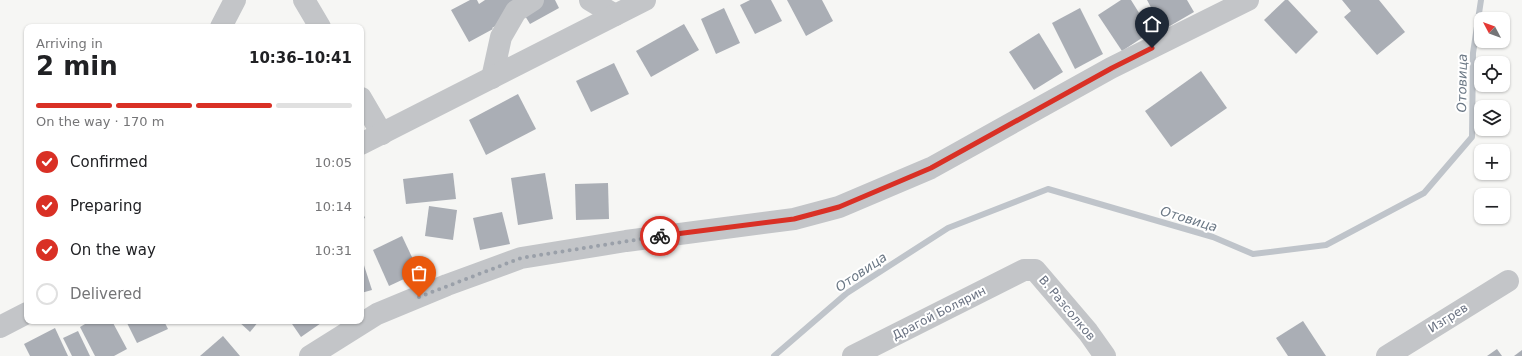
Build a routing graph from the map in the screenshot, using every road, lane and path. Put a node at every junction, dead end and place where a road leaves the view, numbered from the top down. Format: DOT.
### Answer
graph roads {
  1 [pos="235,0"];
  2 [pos="304,0"];
  3 [pos="533,0"];
  4 [pos="590,0"];
  5 [pos="645,0"];
  6 [pos="1248,0"];
  7 [pos="615,15"];
  8 [pos="223,24"];
  9 [pos="318,24"];
  10 [pos="492,78"];
  11 [pos="364,103"];
  12 [pos="382,134"];
  13 [pos="364,143"];
  14 [pos="1024,270"];
  15 [pos="1508,280"];
  16 [pos="24,315"];
  17 [pos="364,322"];
  18 [pos="361,324"];
  19 [pos="0,327"];
  20 [pos="310,356"];
  21 [pos="854,356"];
  22 [pos="1105,356"];
  23 [pos="1387,356"];
  1 -- 8 [label="street"];
  2 -- 9 [label="street"];
  3 -- 10 [label="street"];
  4 -- 7 [label="street"];
  5 -- 7 [label="street"];
  6 -- 17 [label="street"];
  7 -- 10 [label="street"];
  10 -- 12 [label="street"];
  11 -- 12 [label="street"];
  12 -- 13 [label="street"];
  14 -- 21 [label="street, Драгой Болярин"];
  14 -- 22 [label="street, В. Разсолков"];
  15 -- 23 [label="street, Изгрев"];
  16 -- 19 [label="street"];
  18 -- 20 [label="street"];
}
